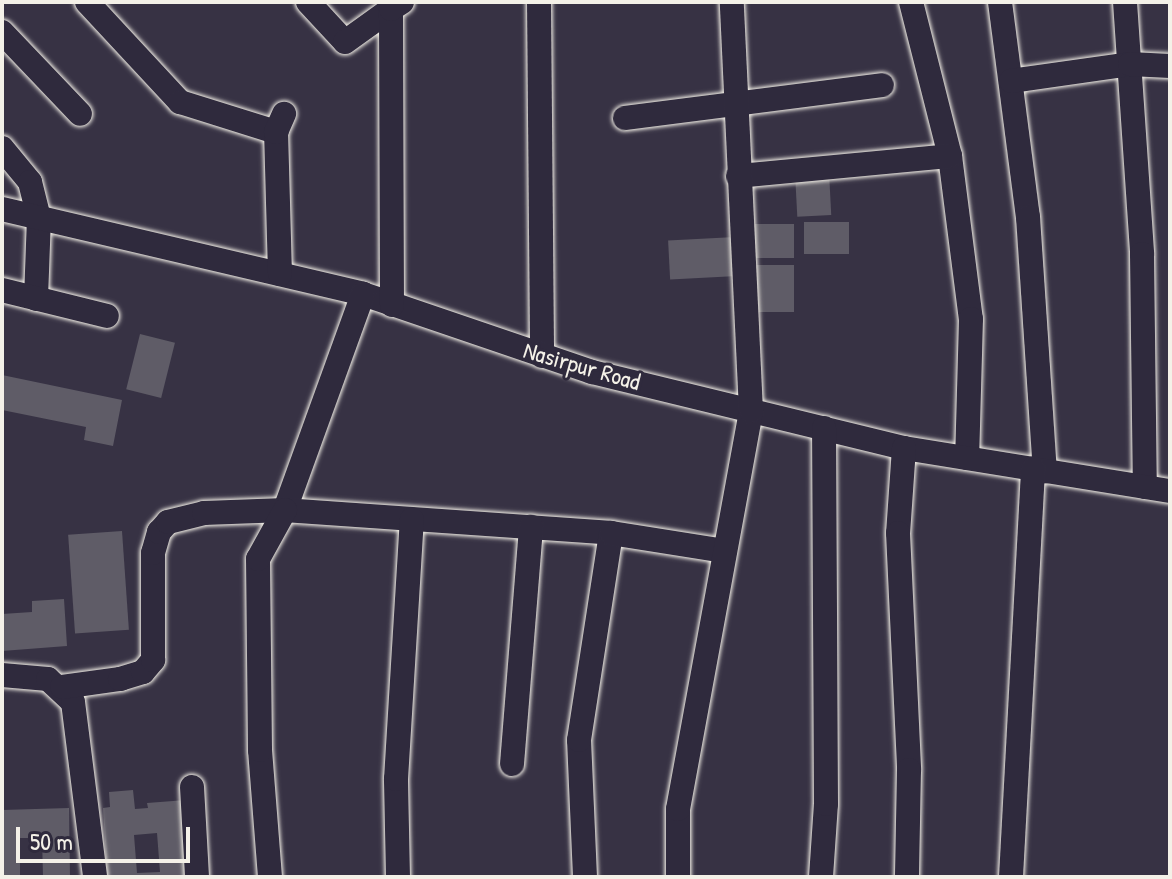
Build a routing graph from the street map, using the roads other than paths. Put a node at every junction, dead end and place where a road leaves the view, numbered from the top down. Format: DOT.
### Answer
graph roads {
  1 [pos="87,2"];
  2 [pos="308,2"];
  3 [pos="539,2"];
  4 [pos="732,2"];
  5 [pos="911,2"];
  6 [pos="1000,2"];
  7 [pos="1125,2"];
  8 [pos="396,6"];
  9 [pos="2,32"];
  10 [pos="1130,64"];
  11 [pos="1170,66"];
  12 [pos="1011,81"];
  13 [pos="882,85"];
  14 [pos="735,106"];
  15 [pos="80,114"];
  16 [pos="625,118"];
  17 [pos="2,148"];
  18 [pos="950,156"];
  19 [pos="738,176"];
  20 [pos="2,209"];
  21 [pos="39,217"];
  22 [pos="280,274"];
  23 [pos="2,290"];
  24 [pos="363,294"];
  25 [pos="36,299"];
  26 [pos="392,305"];
  27 [pos="107,316"];
  28 [pos="542,356"];
  29 [pos="751,411"];
  30 [pos="824,428"];
  31 [pos="904,448"];
  32 [pos="967,458"];
  33 [pos="1039,470"];
  34 [pos="1145,487"];
  35 [pos="1170,491"];
  36 [pos="285,510"];
  37 [pos="412,519"];
  38 [pos="531,527"];
  39 [pos="611,533"];
  40 [pos="725,551"];
  41 [pos="2,675"];
  42 [pos="62,687"];
  43 [pos="512,764"];
  44 [pos="192,787"];
  45 [pos="825,876"];
  46 [pos="95,877"];
  47 [pos="197,877"];
  48 [pos="270,877"];
  49 [pos="398,877"];
  50 [pos="585,877"];
  51 [pos="678,877"];
  52 [pos="907,877"];
  53 [pos="1011,877"];
  1 -- 22 [label="street"];
  2 -- 8 [label="street"];
  3 -- 28 [label="street"];
  4 -- 14 [label="street"];
  5 -- 18 [label="street"];
  6 -- 12 [label="street"];
  7 -- 10 [label="street"];
  8 -- 26 [label="street"];
  9 -- 15 [label="street"];
  10 -- 11 [label="street"];
  10 -- 12 [label="street"];
  10 -- 34 [label="street"];
  12 -- 33 [label="street"];
  13 -- 14 [label="street"];
  14 -- 16 [label="street"];
  14 -- 19 [label="street"];
  17 -- 21 [label="street"];
  18 -- 19 [label="street"];
  18 -- 32 [label="street"];
  19 -- 29 [label="street"];
  20 -- 21 [label="street, Nasirpur Road"];
  21 -- 22 [label="street, Nasirpur Road"];
  21 -- 25 [label="street"];
  22 -- 24 [label="street, Nasirpur Road"];
  23 -- 25 [label="street"];
  24 -- 26 [label="street, Nasirpur Road"];
  24 -- 36 [label="street"];
  25 -- 27 [label="street"];
  26 -- 28 [label="street, Nasirpur Road"];
  28 -- 29 [label="street, Nasirpur Road"];
  29 -- 30 [label="street, Nasirpur Road"];
  29 -- 40 [label="street"];
  30 -- 31 [label="street, Nasirpur Road"];
  30 -- 45 [label="street"];
  31 -- 32 [label="street, Nasirpur Road"];
  31 -- 52 [label="street"];
  32 -- 33 [label="street, Nasirpur Road"];
  33 -- 34 [label="street, Nasirpur Road"];
  33 -- 53 [label="street"];
  34 -- 35 [label="street, Nasirpur Road"];
  36 -- 37 [label="street"];
  36 -- 42 [label="street"];
  36 -- 48 [label="street"];
  37 -- 38 [label="street"];
  37 -- 49 [label="street"];
  38 -- 39 [label="street"];
  38 -- 43 [label="street"];
  39 -- 40 [label="street"];
  39 -- 50 [label="street"];
  40 -- 51 [label="street"];
  41 -- 42 [label="street"];
  42 -- 46 [label="street"];
  44 -- 47 [label="street"];
}
